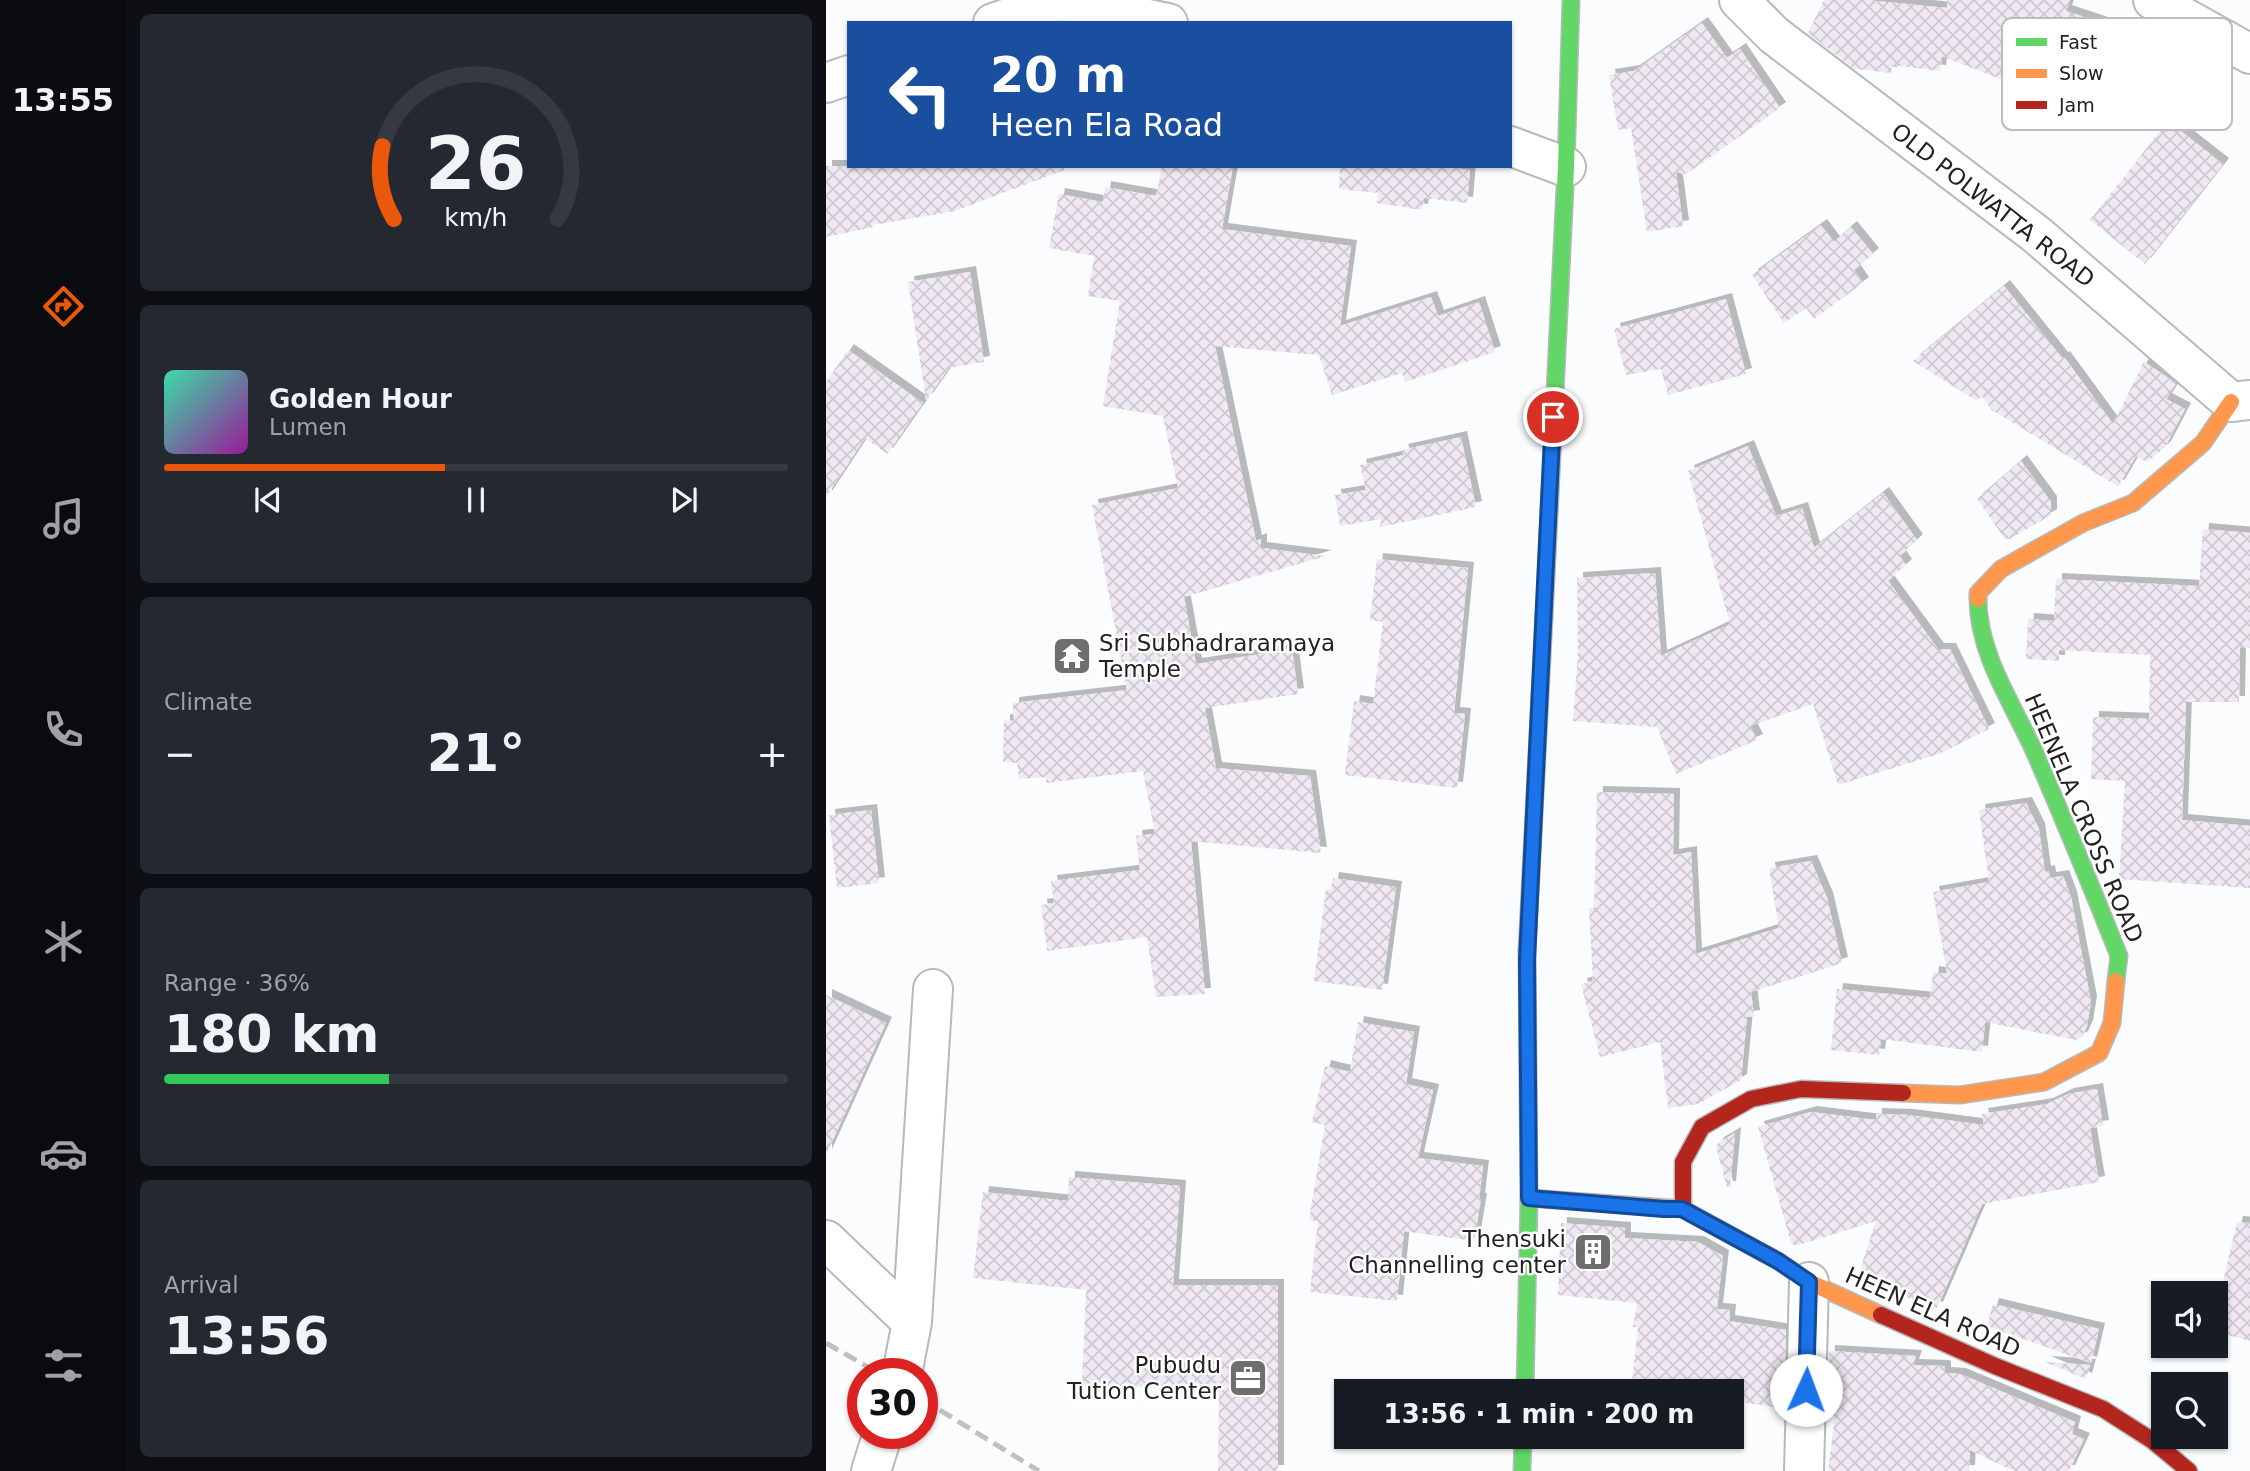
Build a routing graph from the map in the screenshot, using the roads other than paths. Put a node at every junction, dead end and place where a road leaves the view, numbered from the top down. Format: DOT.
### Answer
graph roads {
  1 [pos="1571,0"];
  2 [pos="1739,0"];
  3 [pos="2153,0"];
  4 [pos="2186,18"];
  5 [pos="2250,19"];
  6 [pos="999,21"];
  7 [pos="1158,21"];
  8 [pos="2232,25"];
  9 [pos="2232,44"];
  10 [pos="2250,54"];
  11 [pos="847,76"];
  12 [pos="826,83"];
  13 [pos="1512,147"];
  14 [pos="1566,167"];
  15 [pos="2241,401"];
  16 [pos="933,989"];
  17 [pos="1529,1198"];
  18 [pos="1682,1209"];
  19 [pos="826,1240"];
  20 [pos="1809,1282"];
  21 [pos="912,1322"];
  22 [pos="905,1358"];
  23 [pos="1525,1379"];
  24 [pos="878,1449"];
  25 [pos="1523,1449"];
  26 [pos="871,1471"];
  27 [pos="1522,1471"];
  28 [pos="1804,1471"];
  29 [pos="2189,1471"];
  1 -- 14 [label="street"];
  2 -- 15 [label="street, OLD POLWATTA ROAD"];
  3 -- 4 [label="street"];
  5 -- 8 [label="street"];
  6 -- 7 [label="street"];
  9 -- 10 [label="street"];
  11 -- 12 [label="street"];
  13 -- 14 [label="street"];
  14 -- 17 [label="street"];
  15 -- 18 [label="street, HEENELA CROSS ROAD"];
  16 -- 21 [label="street"];
  17 -- 18 [label="street, HEEN ELA ROAD"];
  17 -- 23 [label="street"];
  18 -- 20 [label="street, HEEN ELA ROAD"];
  19 -- 21 [label="street"];
  20 -- 28 [label="street"];
  20 -- 29 [label="street, HEEN ELA ROAD"];
  21 -- 22 [label="street"];
  24 -- 26 [label="street"];
  25 -- 27 [label="street"];
}
